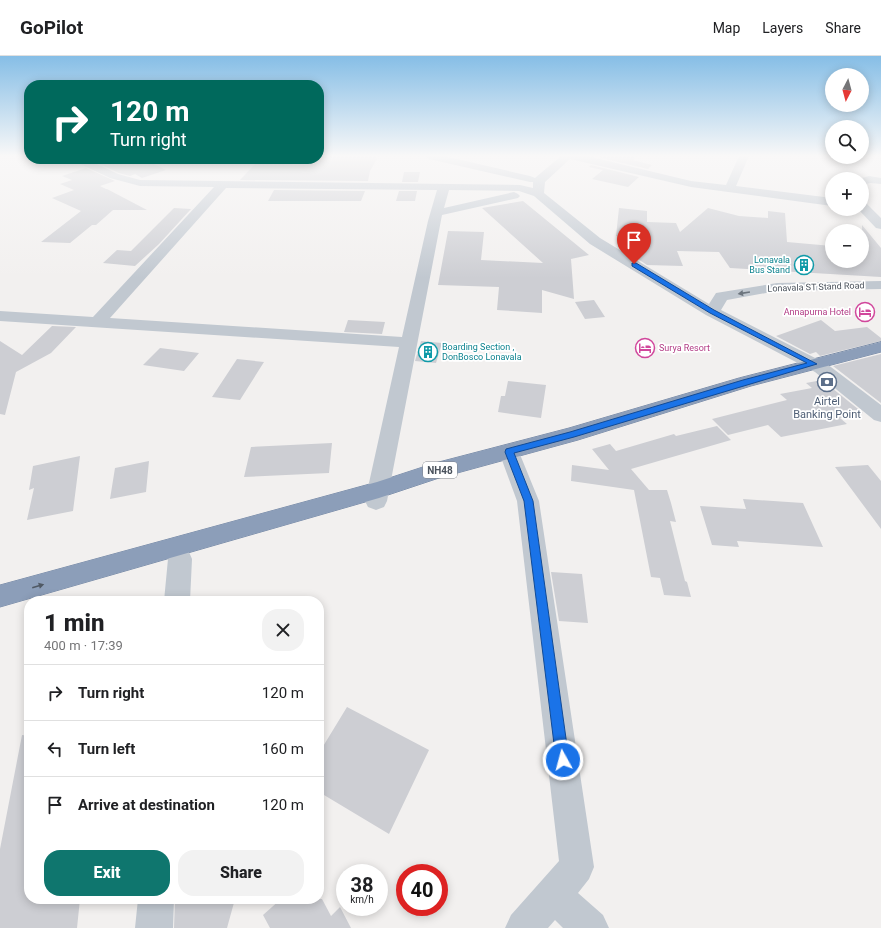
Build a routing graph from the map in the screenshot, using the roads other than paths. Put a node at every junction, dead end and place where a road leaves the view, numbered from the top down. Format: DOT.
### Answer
graph roads {
  1 [pos="211,197"];
  2 [pos="441,197"];
  3 [pos="511,197"];
  4 [pos="549,197"];
  5 [pos="793,197"];
  6 [pos="825,201"];
  7 [pos="869,206"];
  8 [pos="881,207"];
  9 [pos="436,213"];
  10 [pos="869,213"];
  11 [pos="881,226"];
  12 [pos="881,285"];
  13 [pos="712,312"];
  14 [pos="0,316"];
  15 [pos="97,323"];
  16 [pos="409,343"];
  17 [pos="881,347"];
  18 [pos="881,353"];
  19 [pos="818,366"];
  20 [pos="881,415"];
  21 [pos="511,456"];
  22 [pos="377,496"];
  23 [pos="180,558"];
  24 [pos="0,596"];
  25 [pos="52,596"];
  26 [pos="177,596"];
  27 [pos="24,604"];
  28 [pos="0,611"];
  29 [pos="553,894"];
  30 [pos="156,904"];
  31 [pos="154,928"];
  32 [pos="524,928"];
  33 [pos="590,928"];
  1 -- 15 [label="street"];
  2 -- 9 [label="street"];
  3 -- 9 [label="street"];
  4 -- 13 [label="street"];
  5 -- 6 [label="street"];
  7 -- 8 [label="street"];
  9 -- 16 [label="street"];
  10 -- 11 [label="street"];
  12 -- 13 [label="street, Lonavala ST Stand Road, one-way"];
  13 -- 19 [label="street"];
  14 -- 15 [label="street"];
  15 -- 16 [label="street"];
  16 -- 22 [label="street"];
  17 -- 19 [label="highway, NH48"];
  18 -- 19 [label="highway, NH48"];
  19 -- 20 [label="street"];
  19 -- 21 [label="highway, NH48"];
  21 -- 22 [label="highway, NH48"];
  21 -- 29 [label="street"];
  22 -- 23 [label="highway, NH48"];
  24 -- 22 [label="highway, NH48, one-way"];
  23 -- 25 [label="highway, NH48"];
  23 -- 26 [label="street"];
  27 -- 28 [label="highway"];
  29 -- 32 [label="street"];
  29 -- 33 [label="street"];
  30 -- 31 [label="street"];
}
